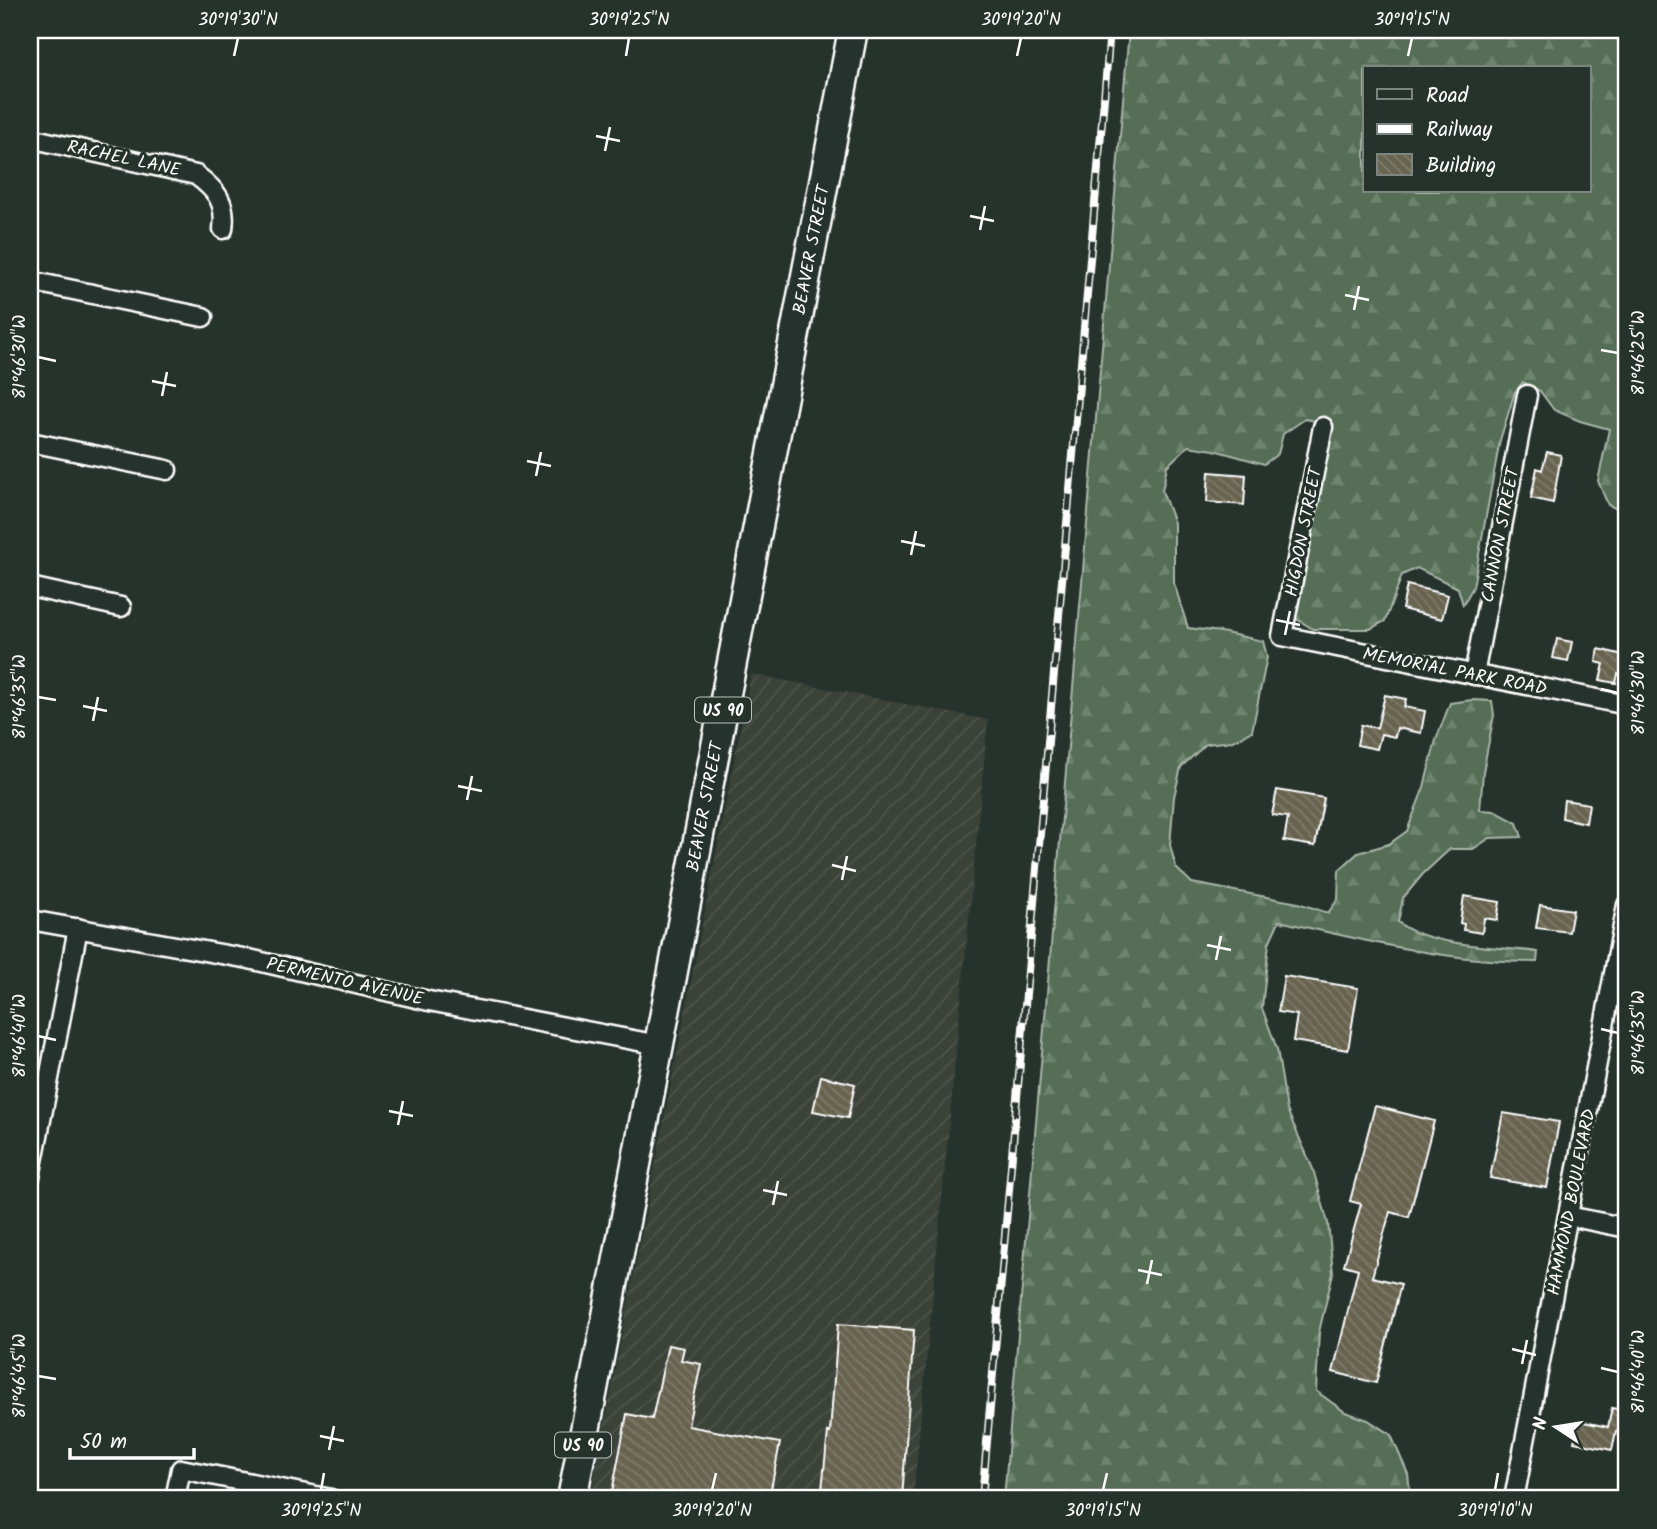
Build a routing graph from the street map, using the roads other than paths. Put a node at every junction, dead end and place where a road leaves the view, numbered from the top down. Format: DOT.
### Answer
graph roads {
  1 [pos="853,30"];
  2 [pos="30,138"];
  3 [pos="223,229"];
  4 [pos="30,281"];
  5 [pos="203,317"];
  6 [pos="1527,395"];
  7 [pos="1323,427"];
  8 [pos="30,442"];
  9 [pos="167,470"];
  10 [pos="30,587"];
  11 [pos="121,607"];
  12 [pos="1282,636"];
  13 [pos="1474,675"];
  14 [pos="1627,705"];
  15 [pos="1627,905"];
  16 [pos="30,920"];
  17 [pos="78,928"];
  18 [pos="659,1045"];
  19 [pos="30,1177"];
  20 [pos="1568,1216"];
  21 [pos="1627,1228"];
  22 [pos="175,1499"];
  23 [pos="331,1499"];
  24 [pos="572,1499"];
  25 [pos="1514,1499"];
  1 -- 18 [label="main road, BEAVER STREET / US 90"];
  2 -- 3 [label="street, RACHEL LANE"];
  4 -- 5 [label="street"];
  6 -- 13 [label="street, CANNON STREET"];
  7 -- 12 [label="street, HIGDON STREET"];
  8 -- 9 [label="street"];
  10 -- 11 [label="street"];
  12 -- 13 [label="street, MEMORIAL PARK ROAD"];
  13 -- 14 [label="street, MEMORIAL PARK ROAD"];
  15 -- 20 [label="street, HAMMOND BOULEVARD"];
  16 -- 17 [label="street, PERMENTO AVENUE"];
  17 -- 18 [label="street, PERMENTO AVENUE"];
  17 -- 19 [label="street"];
  18 -- 24 [label="main road, BEAVER STREET / US 90"];
  20 -- 21 [label="street"];
  20 -- 25 [label="street, HAMMOND BOULEVARD"];
  22 -- 23 [label="street"];
}
